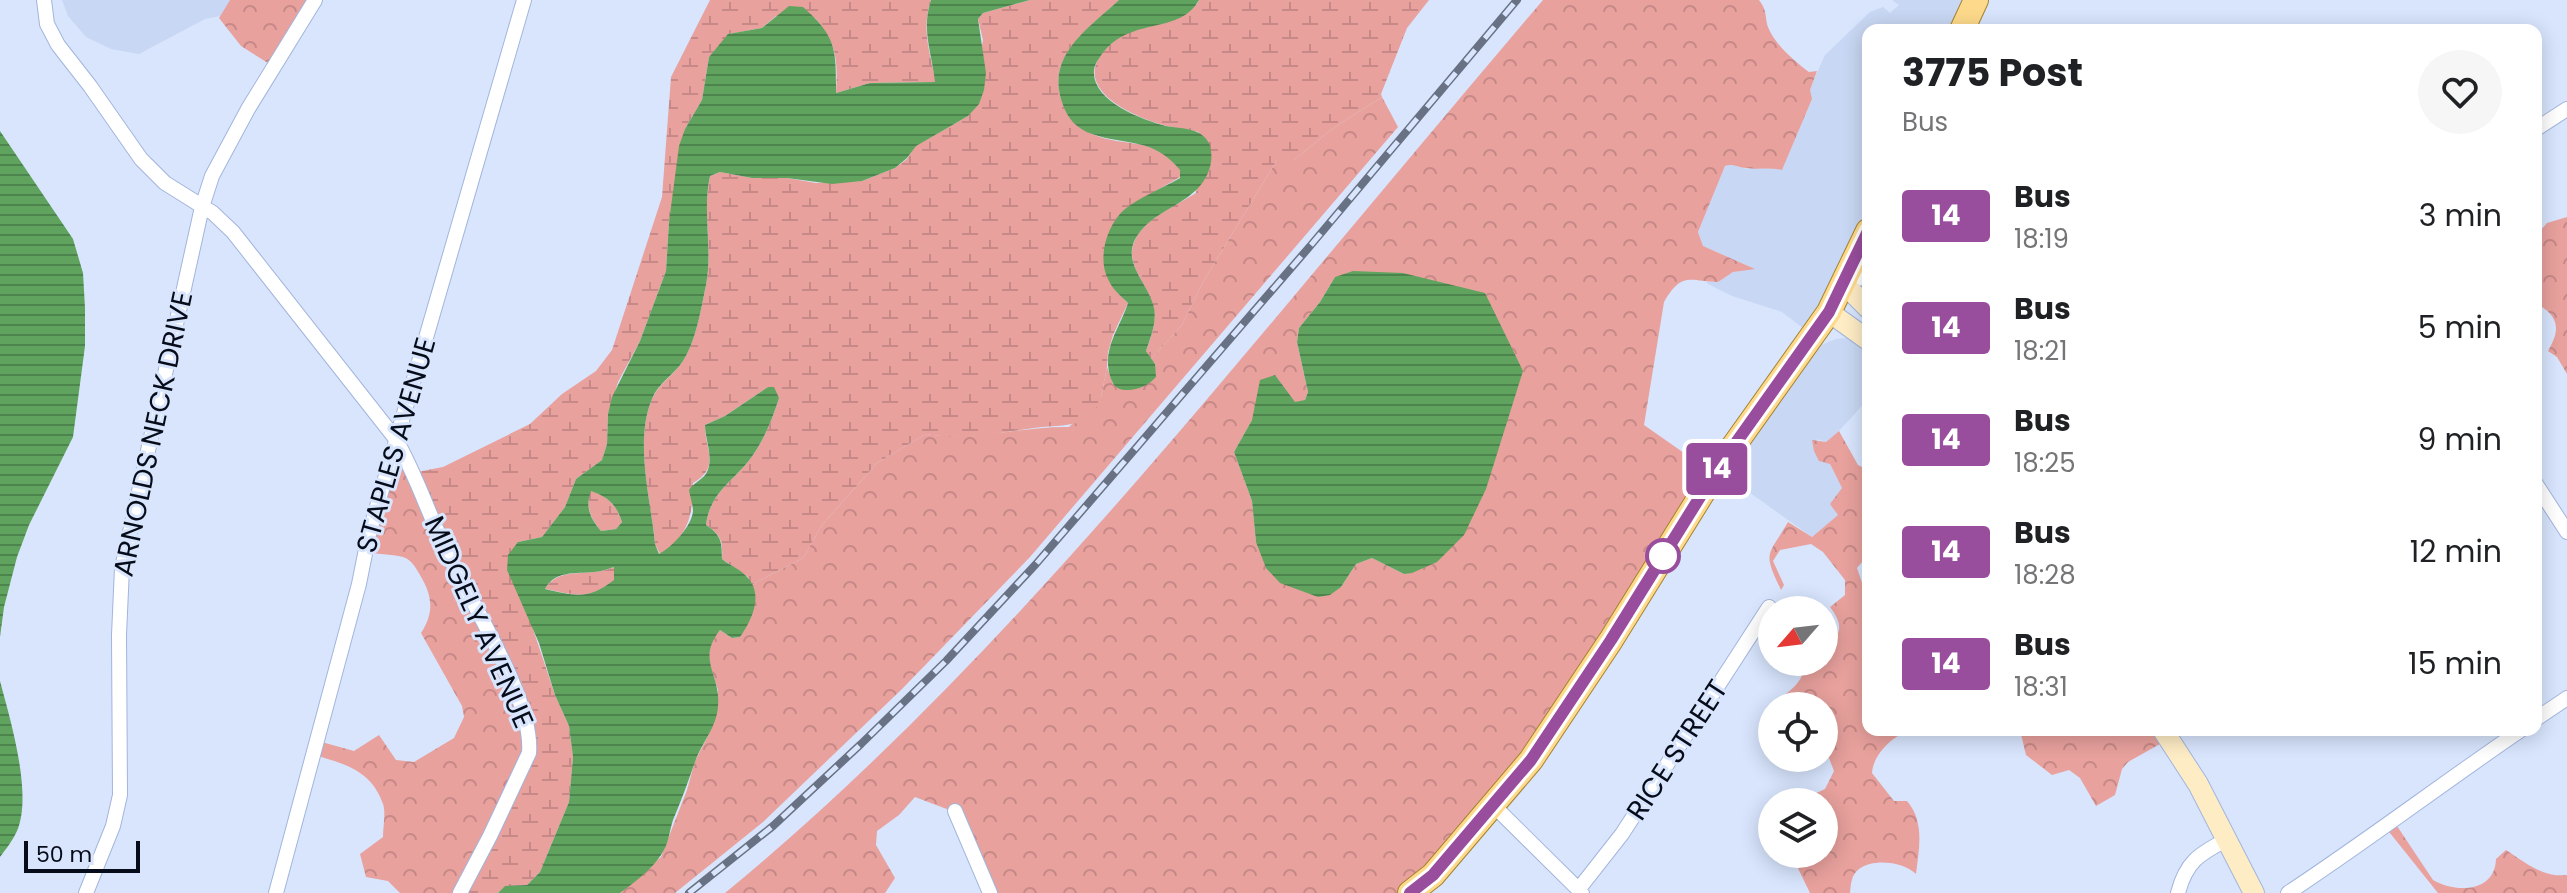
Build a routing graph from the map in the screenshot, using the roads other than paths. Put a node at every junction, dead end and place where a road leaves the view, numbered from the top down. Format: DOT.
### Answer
graph roads {
  1 [pos="44,0"];
  2 [pos="315,0"];
  3 [pos="524,0"];
  4 [pos="1976,0"];
  5 [pos="1965,24"];
  6 [pos="2567,109"];
  7 [pos="2542,125"];
  8 [pos="202,207"];
  9 [pos="1862,243"];
  10 [pos="1862,278"];
  11 [pos="1843,283"];
  12 [pos="1862,302"];
  13 [pos="1829,312"];
  14 [pos="1862,336"];
  15 [pos="395,438"];
  16 [pos="2542,493"];
  17 [pos="2567,532"];
  18 [pos="1758,624"];
  19 [pos="2567,698"];
  20 [pos="2542,715"];
  21 [pos="2167,736"];
  22 [pos="2512,736"];
  23 [pos="1494,806"];
  24 [pos="955,811"];
  25 [pos="2226,840"];
  26 [pos="1580,891"];
  27 [pos="86,893"];
  28 [pos="276,893"];
  29 [pos="460,893"];
  30 [pos="990,893"];
  31 [pos="1410,893"];
  32 [pos="2178,893"];
  33 [pos="2254,893"];
  34 [pos="2288,893"];
  1 -- 8 [label="street, MIDGELY AVENUE"];
  2 -- 8 [label="street, ARNOLDS NECK DRIVE"];
  3 -- 15 [label="street, STAPLES AVENUE"];
  4 -- 5 [label="main road"];
  6 -- 7 [label="street"];
  8 -- 15 [label="street, MIDGELY AVENUE"];
  8 -- 27 [label="street, ARNOLDS NECK DRIVE"];
  9 -- 11 [label="main road"];
  10 -- 11 [label="street"];
  11 -- 12 [label="main road"];
  11 -- 13 [label="main road"];
  13 -- 14 [label="main road"];
  13 -- 23 [label="main road"];
  15 -- 28 [label="street, STAPLES AVENUE"];
  15 -- 29 [label="street, MIDGELY AVENUE"];
  16 -- 17 [label="street"];
  18 -- 26 [label="street, RICE STREET"];
  19 -- 20 [label="street"];
  21 -- 25 [label="main road"];
  22 -- 34 [label="street"];
  23 -- 26 [label="street"];
  23 -- 31 [label="main road"];
  24 -- 30 [label="street"];
  25 -- 32 [label="street"];
  25 -- 33 [label="main road"];
}
